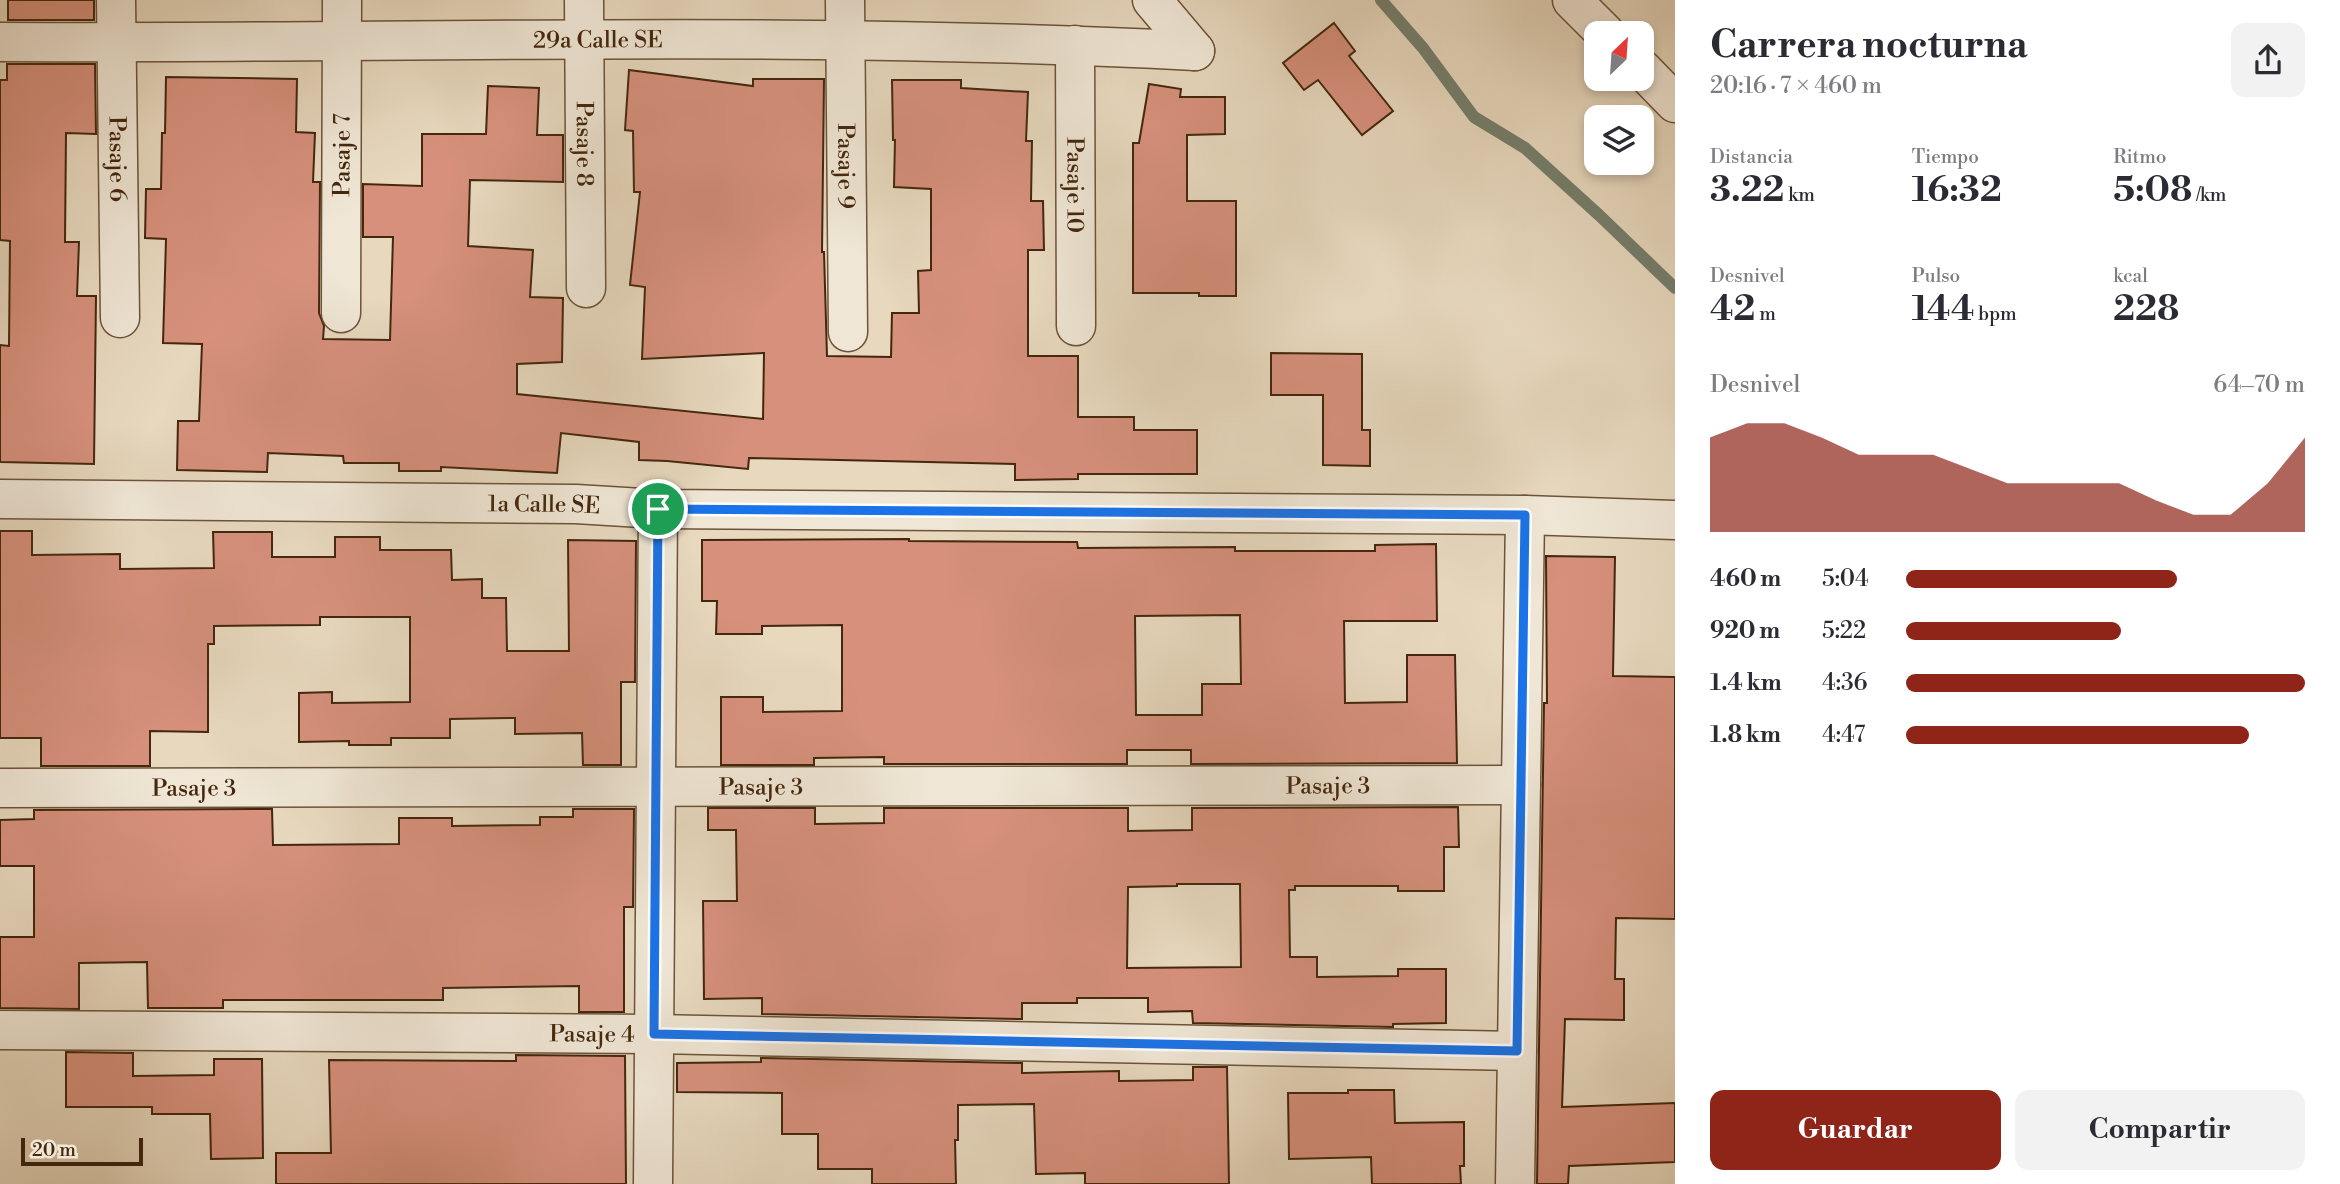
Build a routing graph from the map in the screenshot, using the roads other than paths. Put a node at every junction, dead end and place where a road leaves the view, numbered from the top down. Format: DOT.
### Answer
graph roads {
  1 [pos="116,0"];
  2 [pos="342,0"];
  3 [pos="584,0"];
  4 [pos="845,0"];
  5 [pos="1152,0"];
  6 [pos="1572,0"];
  7 [pos="1593,21"];
  8 [pos="584,39"];
  9 [pos="342,40"];
  10 [pos="845,40"];
  11 [pos="0,42"];
  12 [pos="116,42"];
  13 [pos="1075,45"];
  14 [pos="1654,81"];
  15 [pos="1675,103"];
  16 [pos="586,288"];
  17 [pos="341,313"];
  18 [pos="120,318"];
  19 [pos="1076,326"];
  20 [pos="848,332"];
  21 [pos="0,499"];
  22 [pos="658,509"];
  23 [pos="1525,515"];
  24 [pos="1675,520"];
  25 [pos="1521,785"];
  26 [pos="656,787"];
  27 [pos="0,788"];
  28 [pos="0,1030"];
  29 [pos="654,1034"];
  30 [pos="1517,1051"];
  31 [pos="653,1184"];
  32 [pos="1516,1184"];
  1 -- 12 [label="street, Pasaje 6"];
  2 -- 9 [label="street, Pasaje 7"];
  3 -- 8 [label="street, Pasaje 8"];
  4 -- 10 [label="street, Pasaje 9"];
  5 -- 13 [label="street, 29a Calle SE"];
  6 -- 7 [label="street"];
  8 -- 9 [label="street, 29a Calle SE"];
  8 -- 10 [label="street, 29a Calle SE"];
  8 -- 16 [label="street, Pasaje 8"];
  9 -- 12 [label="street, 29a Calle SE"];
  9 -- 17 [label="street, Pasaje 7"];
  10 -- 13 [label="street, 29a Calle SE"];
  10 -- 20 [label="street, Pasaje 9"];
  11 -- 12 [label="street, 29a Calle SE"];
  12 -- 18 [label="street, Pasaje 6"];
  13 -- 19 [label="street, Pasaje 10"];
  14 -- 15 [label="street"];
  21 -- 22 [label="street, 1a Calle SE"];
  22 -- 23 [label="street, 1a Calle SE"];
  22 -- 26 [label="street"];
  23 -- 24 [label="street, 1a Calle SE"];
  23 -- 25 [label="street"];
  25 -- 26 [label="street, Pasaje 3"];
  25 -- 30 [label="street"];
  26 -- 27 [label="street, Pasaje 3"];
  26 -- 29 [label="street"];
  28 -- 29 [label="street, Pasaje 4"];
  29 -- 30 [label="street, Pasaje 4"];
  29 -- 31 [label="street"];
  30 -- 32 [label="street"];
}
